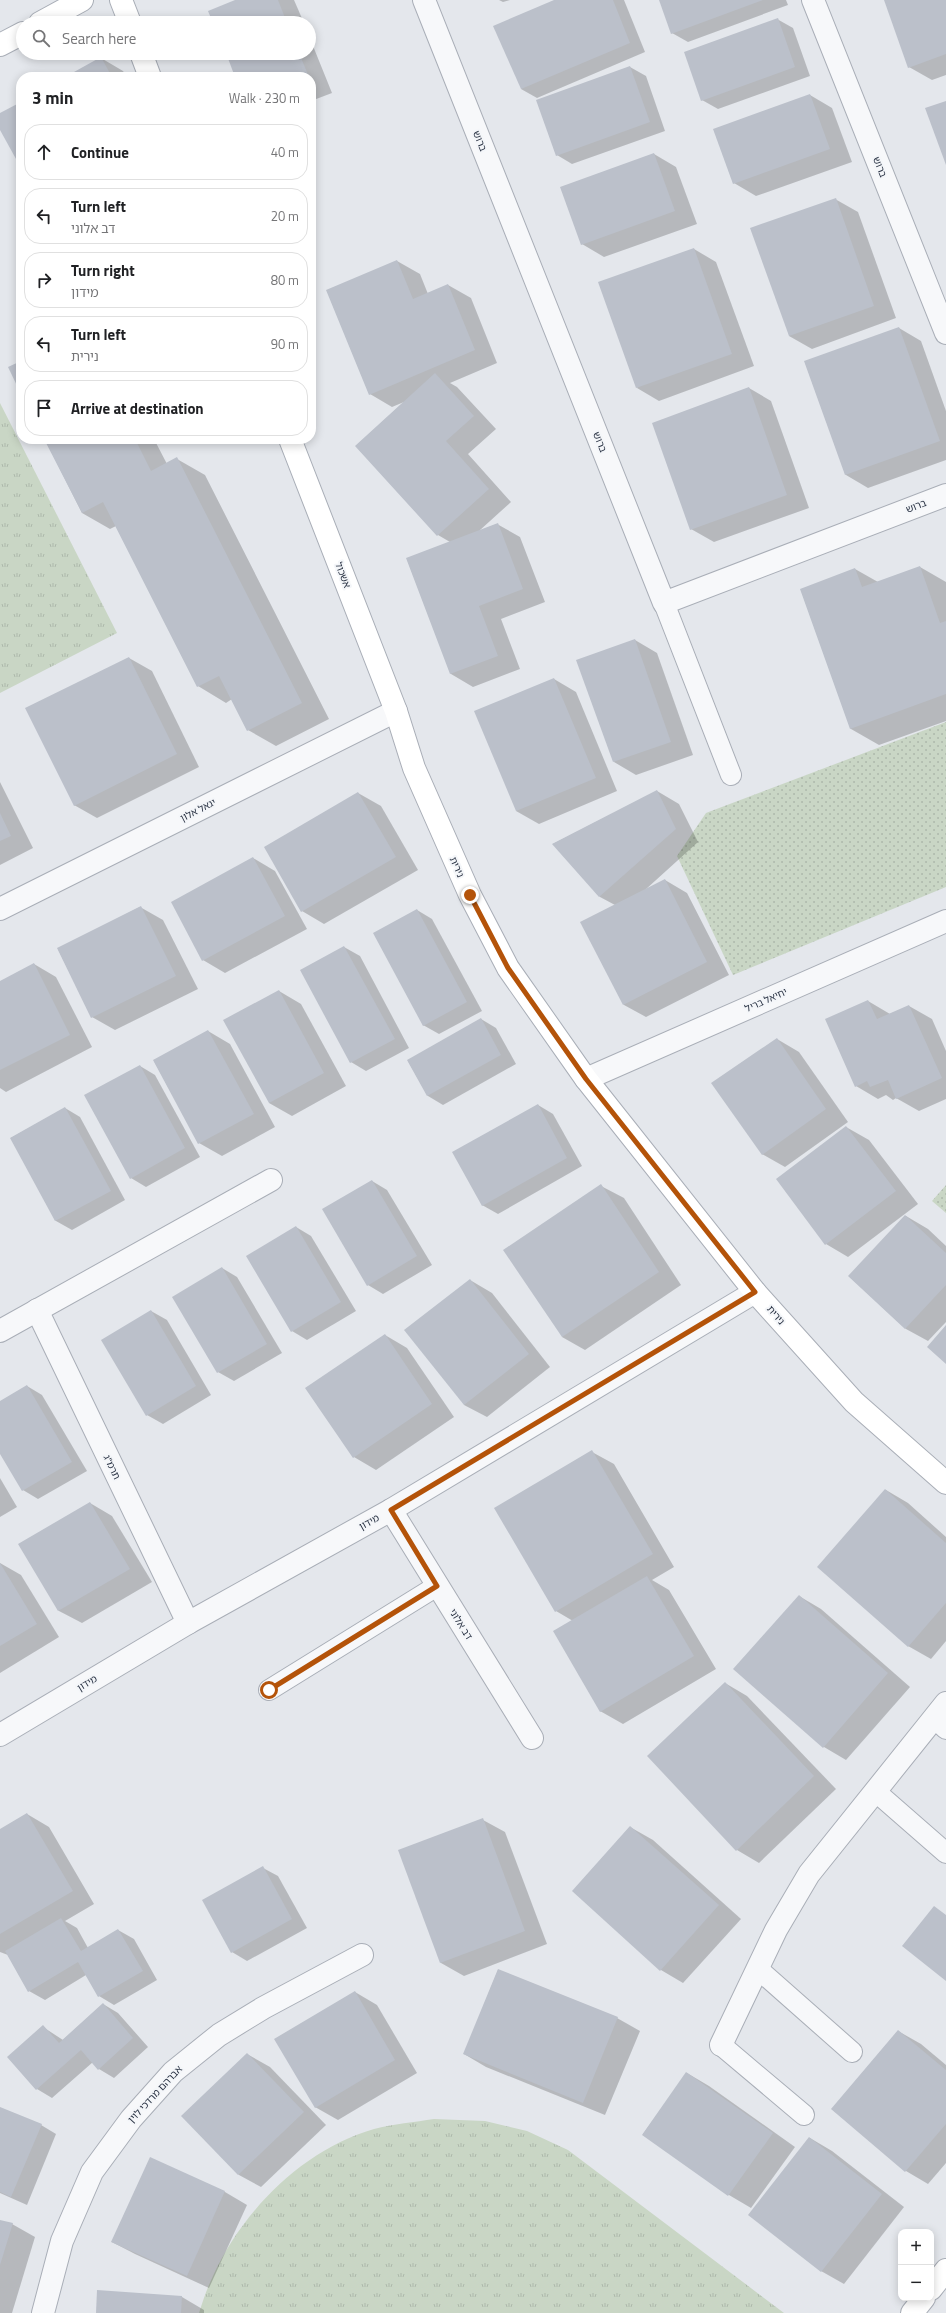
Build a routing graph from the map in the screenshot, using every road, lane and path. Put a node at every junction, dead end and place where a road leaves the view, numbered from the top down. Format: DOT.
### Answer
graph roads {
  1 [pos="82,0"];
  2 [pos="121,0"];
  3 [pos="424,0"];
  4 [pos="813,0"];
  5 [pos="53,16"];
  6 [pos="127,16"];
  7 [pos="16,37"];
  8 [pos="0,45"];
  9 [pos="144,60"];
  10 [pos="148,72"];
  11 [pos="946,334"];
  12 [pos="292,444"];
  13 [pos="946,495"];
  14 [pos="664,604"];
  15 [pos="396,711"];
  16 [pos="730,775"];
  17 [pos="0,909"];
  18 [pos="946,921"];
  19 [pos="586,1079"];
  20 [pos="271,1180"];
  21 [pos="755,1292"];
  22 [pos="36,1310"];
  23 [pos="0,1331"];
  24 [pos="946,1483"];
  25 [pos="391,1510"];
  26 [pos="437,1586"];
  27 [pos="188,1623"];
  28 [pos="269,1690"];
  29 [pos="942,1717"];
  30 [pos="0,1735"];
  31 [pos="532,1738"];
  32 [pos="875,1791"];
  33 [pos="946,1853"];
  34 [pos="362,1955"];
  35 [pos="758,1969"];
  36 [pos="721,2046"];
  37 [pos="852,2052"];
  38 [pos="804,2115"];
  39 [pos="946,2270"];
  40 [pos="934,2285"];
  41 [pos="922,2301"];
  42 [pos="43,2313"];
  43 [pos="912,2313"];
  1 -- 5 [label="street"];
  2 -- 6 [label="street"];
  3 -- 14 [label="street, ברוש"];
  4 -- 11 [label="street, ברוש"];
  7 -- 8 [label="street"];
  9 -- 10 [label="street"];
  12 -- 15 [label="street, אשכול"];
  13 -- 14 [label="street, ברוש"];
  14 -- 16 [label="lane"];
  15 -- 17 [label="street, יגאל אלון"];
  15 -- 19 [label="street, נירית"];
  18 -- 19 [label="street, יחיאל בריל"];
  19 -- 21 [label="street, נירית"];
  20 -- 22 [label="street"];
  21 -- 24 [label="street, נירית"];
  21 -- 25 [label="street, מידון"];
  22 -- 23 [label="street"];
  22 -- 27 [label="street, תרמ\"ג"];
  25 -- 26 [label="street, דב אלוני"];
  25 -- 27 [label="street, מידון"];
  26 -- 28 [label="lane"];
  26 -- 31 [label="street, דב אלוני"];
  27 -- 30 [label="street, מידון"];
  29 -- 32 [label="street"];
  32 -- 33 [label="lane"];
  32 -- 35 [label="street"];
  34 -- 42 [label="street, אברהם מרדכי לוין"];
  35 -- 36 [label="street"];
  35 -- 37 [label="lane"];
  36 -- 38 [label="lane"];
  39 -- 40 [label="street"];
  41 -- 43 [label="street"];
}
